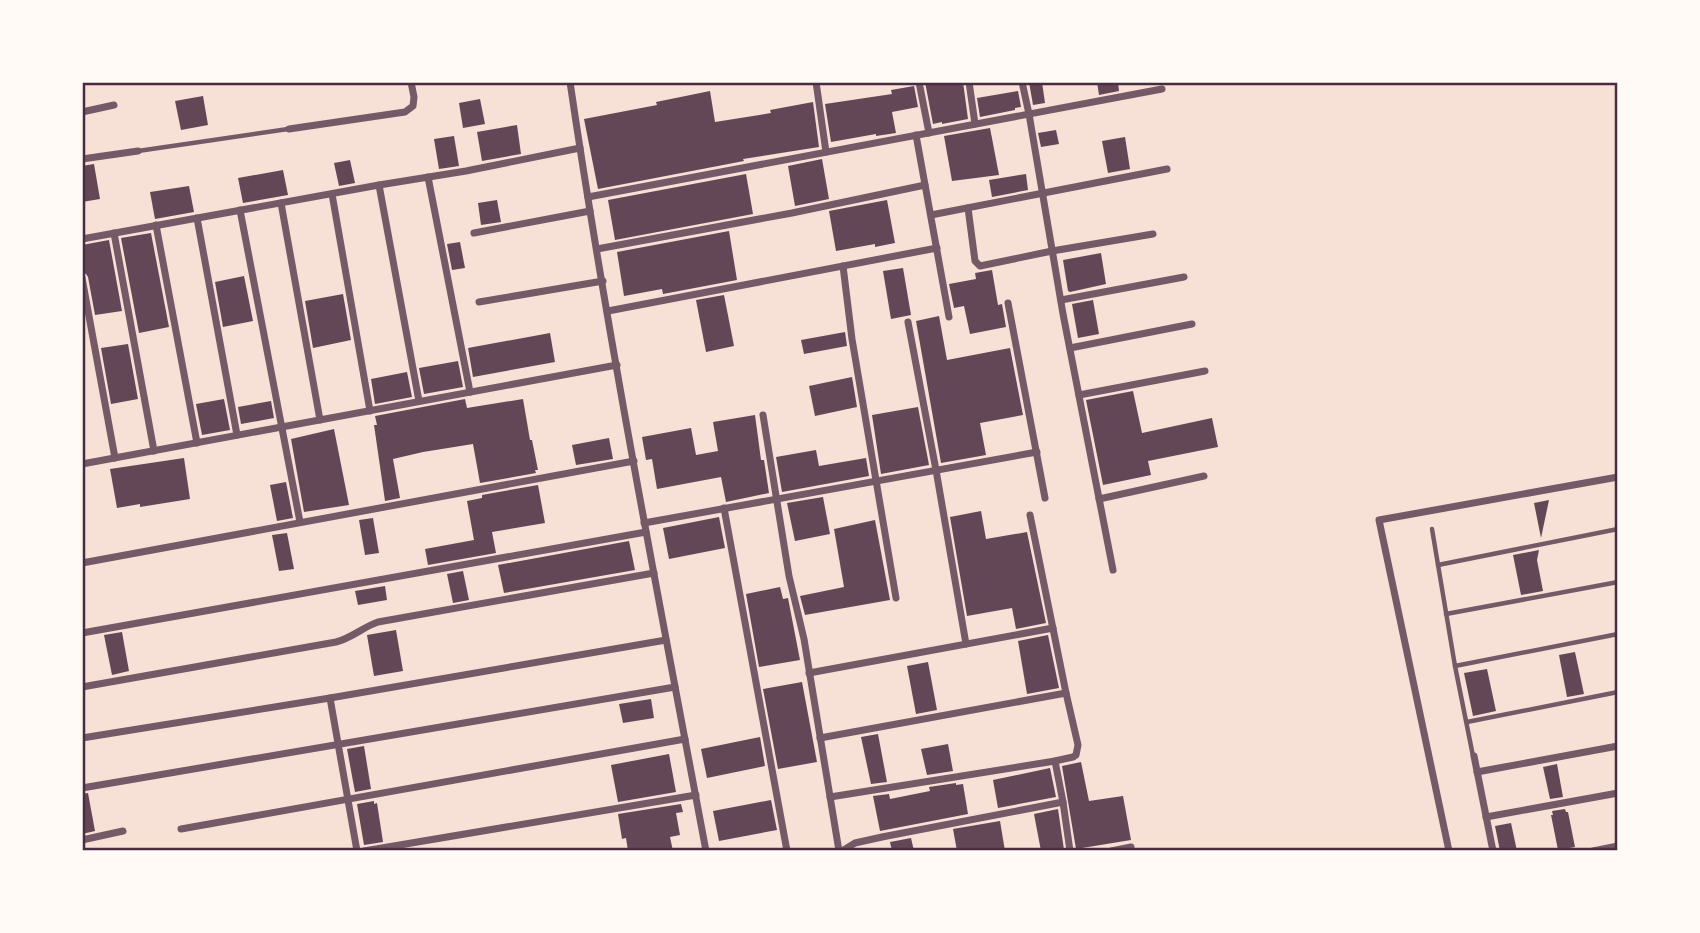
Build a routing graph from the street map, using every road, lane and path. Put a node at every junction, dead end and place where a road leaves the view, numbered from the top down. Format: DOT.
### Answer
graph roads {
  1 [pos="411,82"];
  2 [pos="570,82"];
  3 [pos="816,82"];
  4 [pos="919,82"];
  5 [pos="969,82"];
  6 [pos="1022,82"];
  7 [pos="1162,89"];
  8 [pos="114,105"];
  9 [pos="82,112"];
  10 [pos="1029,114"];
  11 [pos="975,124"];
  12 [pos="289,129"];
  13 [pos="929,133"];
  14 [pos="916,135"];
  15 [pos="580,148"];
  16 [pos="138,151"];
  17 [pos="826,152"];
  18 [pos="82,159"];
  19 [pos="1167,169"];
  20 [pos="428,177"];
  21 [pos="379,185"];
  22 [pos="925,185"];
  23 [pos="1042,193"];
  24 [pos="332,194"];
  25 [pos="588,197"];
  26 [pos="281,203"];
  27 [pos="968,208"];
  28 [pos="240,210"];
  29 [pos="590,211"];
  30 [pos="931,215"];
  31 [pos="197,218"];
  32 [pos="156,226"];
  33 [pos="114,233"];
  34 [pos="474,233"];
  35 [pos="1153,234"];
  36 [pos="82,239"];
  37 [pos="937,248"];
  38 [pos="597,249"];
  39 [pos="1052,251"];
  40 [pos="843,267"];
  41 [pos="1184,277"];
  42 [pos="82,278"];
  43 [pos="603,281"];
  44 [pos="1061,300"];
  45 [pos="479,302"];
  46 [pos="1008,303"];
  47 [pos="608,311"];
  48 [pos="949,317"];
  49 [pos="908,322"];
  50 [pos="1192,324"];
  51 [pos="1070,348"];
  52 [pos="617,365"];
  53 [pos="1205,371"];
  54 [pos="470,392"];
  55 [pos="1079,395"];
  56 [pos="419,401"];
  57 [pos="370,411"];
  58 [pos="763,415"];
  59 [pos="320,420"];
  60 [pos="281,427"];
  61 [pos="237,435"];
  62 [pos="197,443"];
  63 [pos="154,451"];
  64 [pos="1037,452"];
  65 [pos="115,458"];
  66 [pos="634,461"];
  67 [pos="82,464"];
  68 [pos="936,470"];
  69 [pos="1204,476"];
  70 [pos="1618,477"];
  71 [pos="876,481"];
  72 [pos="776,498"];
  73 [pos="1045,498"];
  74 [pos="1099,499"];
  75 [pos="724,508"];
  76 [pos="1030,515"];
  77 [pos="300,522"];
  78 [pos="644,523"];
  79 [pos="1432,529"];
  80 [pos="1618,529"];
  81 [pos="646,532"];
  82 [pos="82,563"];
  83 [pos="1438,565"];
  84 [pos="1113,570"];
  85 [pos="654,573"];
  86 [pos="1618,582"];
  87 [pos="895,598"];
  88 [pos="1446,614"];
  89 [pos="1053,628"];
  90 [pos="82,633"];
  91 [pos="1618,634"];
  92 [pos="666,640"];
  93 [pos="966,644"];
  94 [pos="1455,666"];
  95 [pos="809,673"];
  96 [pos="82,687"];
  97 [pos="675,687"];
  98 [pos="1618,692"];
  99 [pos="1066,693"];
  100 [pos="330,698"];
  101 [pos="1466,722"];
  102 [pos="82,738"];
  103 [pos="820,738"];
  104 [pos="685,739"];
  105 [pos="338,745"];
  106 [pos="1618,746"];
  107 [pos="1474,757"];
  108 [pos="1055,761"];
  109 [pos="1477,772"];
  110 [pos="82,788"];
  111 [pos="1618,793"];
  112 [pos="696,796"];
  113 [pos="830,797"];
  114 [pos="348,800"];
  115 [pos="1063,802"];
  116 [pos="1486,817"];
  117 [pos="180,829"];
  118 [pos="123,831"];
  119 [pos="82,839"];
  120 [pos="1618,846"];
  121 [pos="1131,847"];
  122 [pos="357,851"];
  123 [pos="364,851"];
  124 [pos="706,851"];
  125 [pos="787,851"];
  126 [pos="840,851"];
  127 [pos="1070,851"];
  128 [pos="1111,851"];
  129 [pos="1449,851"];
  130 [pos="1493,851"];
  131 [pos="1593,851"];
  1 -- 12 [label="street"];
  2 -- 15 [label="street"];
  3 -- 17 [label="street"];
  4 -- 13 [label="street"];
  5 -- 11 [label="street"];
  6 -- 10 [label="street"];
  7 -- 10 [label="street"];
  8 -- 9 [label="street"];
  10 -- 11 [label="street"];
  10 -- 23 [label="street"];
  11 -- 13 [label="street"];
  12 -- 16 [label="lane"];
  13 -- 14 [label="street"];
  14 -- 17 [label="street"];
  14 -- 22 [label="street"];
  15 -- 20 [label="street"];
  15 -- 25 [label="street"];
  16 -- 18 [label="street"];
  17 -- 25 [label="street"];
  19 -- 23 [label="street"];
  20 -- 21 [label="street"];
  20 -- 54 [label="street"];
  21 -- 24 [label="street"];
  21 -- 56 [label="street"];
  22 -- 30 [label="street"];
  22 -- 38 [label="street"];
  23 -- 27 [label="street"];
  23 -- 39 [label="street"];
  24 -- 26 [label="street"];
  24 -- 57 [label="street"];
  25 -- 29 [label="street"];
  26 -- 28 [label="street"];
  26 -- 59 [label="street"];
  27 -- 30 [label="street"];
  27 -- 39 [label="street"];
  28 -- 31 [label="street"];
  28 -- 60 [label="street"];
  29 -- 34 [label="street"];
  29 -- 38 [label="street"];
  30 -- 37 [label="street"];
  31 -- 32 [label="street"];
  31 -- 61 [label="street"];
  32 -- 33 [label="street"];
  32 -- 62 [label="street"];
  33 -- 36 [label="street"];
  33 -- 63 [label="street"];
  35 -- 39 [label="street"];
  37 -- 40 [label="street"];
  37 -- 48 [label="street"];
  38 -- 43 [label="street"];
  39 -- 44 [label="street"];
  40 -- 47 [label="street"];
  40 -- 71 [label="street"];
  41 -- 44 [label="street"];
  42 -- 65 [label="street"];
  43 -- 45 [label="street"];
  43 -- 47 [label="street"];
  44 -- 51 [label="street"];
  46 -- 64 [label="street"];
  47 -- 52 [label="street"];
  49 -- 68 [label="street"];
  50 -- 51 [label="street"];
  51 -- 55 [label="street"];
  52 -- 54 [label="street"];
  52 -- 66 [label="street"];
  53 -- 55 [label="street"];
  54 -- 56 [label="street"];
  55 -- 74 [label="street"];
  56 -- 57 [label="street"];
  57 -- 59 [label="street"];
  58 -- 72 [label="street"];
  59 -- 60 [label="street"];
  60 -- 61 [label="street"];
  60 -- 77 [label="street"];
  61 -- 62 [label="street"];
  62 -- 63 [label="street"];
  63 -- 65 [label="street"];
  64 -- 68 [label="street"];
  64 -- 73 [label="street"];
  65 -- 67 [label="street"];
  66 -- 77 [label="street"];
  66 -- 78 [label="street"];
  68 -- 71 [label="street"];
  68 -- 93 [label="street"];
  69 -- 74 [label="street"];
  70 -- 129 [label="street"];
  71 -- 72 [label="street"];
  71 -- 87 [label="street"];
  72 -- 75 [label="street"];
  72 -- 95 [label="street"];
  74 -- 84 [label="street"];
  75 -- 78 [label="street"];
  75 -- 125 [label="street"];
  76 -- 89 [label="street"];
  77 -- 82 [label="street"];
  78 -- 81 [label="street"];
  79 -- 83 [label="lane"];
  80 -- 83 [label="lane"];
  81 -- 85 [label="street"];
  81 -- 90 [label="street"];
  83 -- 88 [label="lane"];
  85 -- 92 [label="street"];
  85 -- 96 [label="street"];
  86 -- 88 [label="lane"];
  88 -- 94 [label="lane"];
  89 -- 93 [label="street"];
  89 -- 99 [label="street"];
  91 -- 94 [label="lane"];
  92 -- 97 [label="street"];
  92 -- 100 [label="street"];
  93 -- 95 [label="street"];
  94 -- 101 [label="lane"];
  95 -- 103 [label="street"];
  97 -- 104 [label="street"];
  97 -- 105 [label="street"];
  98 -- 101 [label="lane"];
  99 -- 103 [label="street"];
  99 -- 108 [label="street"];
  100 -- 102 [label="street"];
  100 -- 105 [label="street"];
  101 -- 107 [label="lane"];
  103 -- 113 [label="street"];
  104 -- 112 [label="street"];
  104 -- 114 [label="street"];
  105 -- 110 [label="street"];
  105 -- 114 [label="street"];
  106 -- 109 [label="street"];
  107 -- 109 [label="street"];
  108 -- 113 [label="street"];
  108 -- 115 [label="street"];
  109 -- 116 [label="street"];
  111 -- 116 [label="street"];
  112 -- 123 [label="street"];
  112 -- 124 [label="street"];
  113 -- 126 [label="street"];
  114 -- 117 [label="street"];
  114 -- 122 [label="street"];
  115 -- 126 [label="street"];
  115 -- 127 [label="street"];
  116 -- 130 [label="street"];
  118 -- 119 [label="street"];
  120 -- 131 [label="street"];
  121 -- 128 [label="street"];
}
